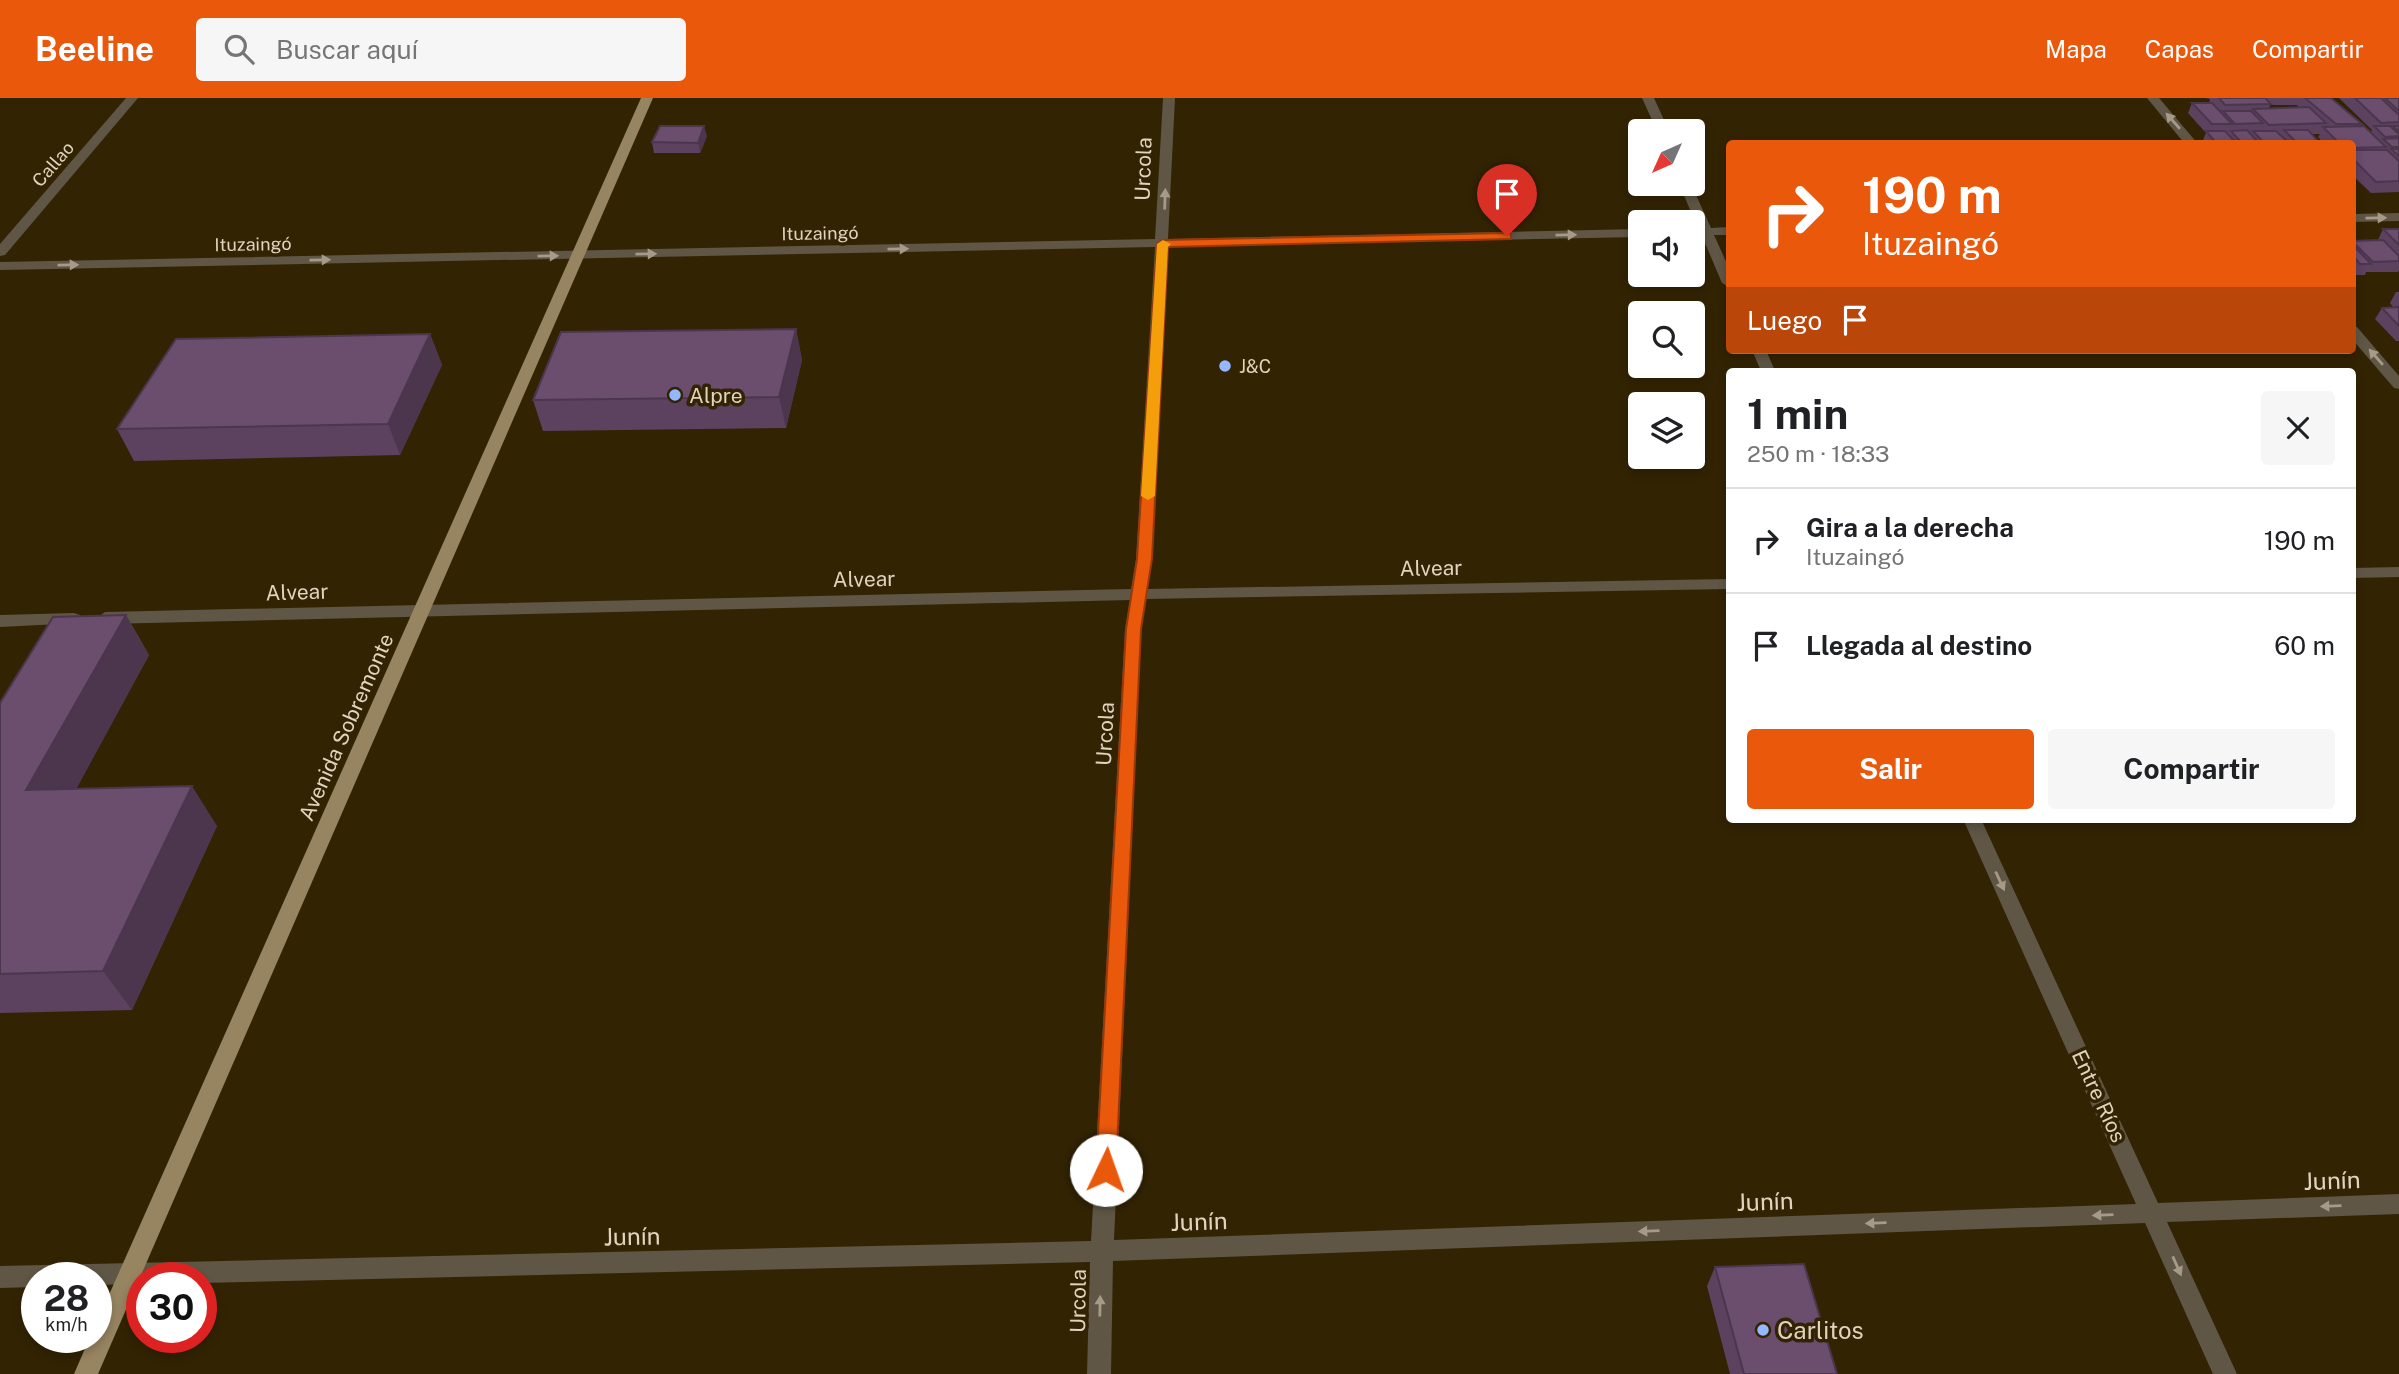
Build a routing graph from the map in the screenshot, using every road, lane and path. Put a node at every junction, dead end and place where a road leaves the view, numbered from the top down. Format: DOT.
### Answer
graph roads {
  1 [pos="132,98"];
  2 [pos="647,98"];
  3 [pos="1169,98"];
  4 [pos="1648,98"];
  5 [pos="2153,98"];
  6 [pos="1658,119"];
  7 [pos="2189,140"];
  8 [pos="2399,217"];
  9 [pos="2356,218"];
  10 [pos="1726,231"];
  11 [pos="1705,232"];
  12 [pos="1628,233"];
  13 [pos="1705,242"];
  14 [pos="1163,244"];
  15 [pos="0,252"];
  16 [pos="578,255"];
  17 [pos="0,266"];
  18 [pos="1726,278"];
  19 [pos="2356,335"];
  20 [pos="2399,385"];
  21 [pos="2399,572"];
  22 [pos="2356,573"];
  23 [pos="1726,584"];
  24 [pos="1139,594"];
  25 [pos="422,609"];
  26 [pos="0,621"];
  27 [pos="1974,823"];
  28 [pos="2399,1204"];
  29 [pos="2153,1213"];
  30 [pos="1102,1251"];
  31 [pos="135,1262"];
  32 [pos="217,1271"];
  33 [pos="126,1273"];
  34 [pos="0,1277"];
  35 [pos="126,1282"];
  36 [pos="86,1374"];
  37 [pos="1099,1374"];
  38 [pos="2225,1374"];
  1 -- 15 [label="street, Callao"];
  2 -- 16 [label="main road, Avenida Sobremonte"];
  14 -- 3 [label="street, Urcola, one-way"];
  4 -- 6 [label="street"];
  7 -- 5 [label="street, one-way"];
  9 -- 8 [label="street, one-way"];
  10 -- 11 [label="street"];
  14 -- 12 [label="street, Ituzaingó, one-way"];
  13 -- 18 [label="street"];
  16 -- 14 [label="street, Ituzaingó, one-way"];
  14 -- 24 [label="street, Urcola"];
  17 -- 16 [label="street, Ituzaingó, one-way"];
  16 -- 25 [label="main road, Avenida Sobremonte"];
  20 -- 19 [label="street, one-way"];
  21 -- 22 [label="street"];
  23 -- 24 [label="street, Alvear"];
  24 -- 25 [label="street, Alvear"];
  24 -- 30 [label="street, Urcola"];
  25 -- 26 [label="street, Alvear"];
  25 -- 31 [label="main road, Avenida Sobremonte"];
  27 -- 29 [label="street, Entre Ríos, one-way"];
  28 -- 29 [label="street, Junín, one-way"];
  29 -- 30 [label="street, Junín, one-way"];
  29 -- 38 [label="street, Entre Ríos, one-way"];
  30 -- 32 [label="street, Junín"];
  37 -- 30 [label="street, Urcola, one-way"];
  33 -- 34 [label="street, Junín"];
  35 -- 36 [label="main road, Avenida Sobremonte"];
}
